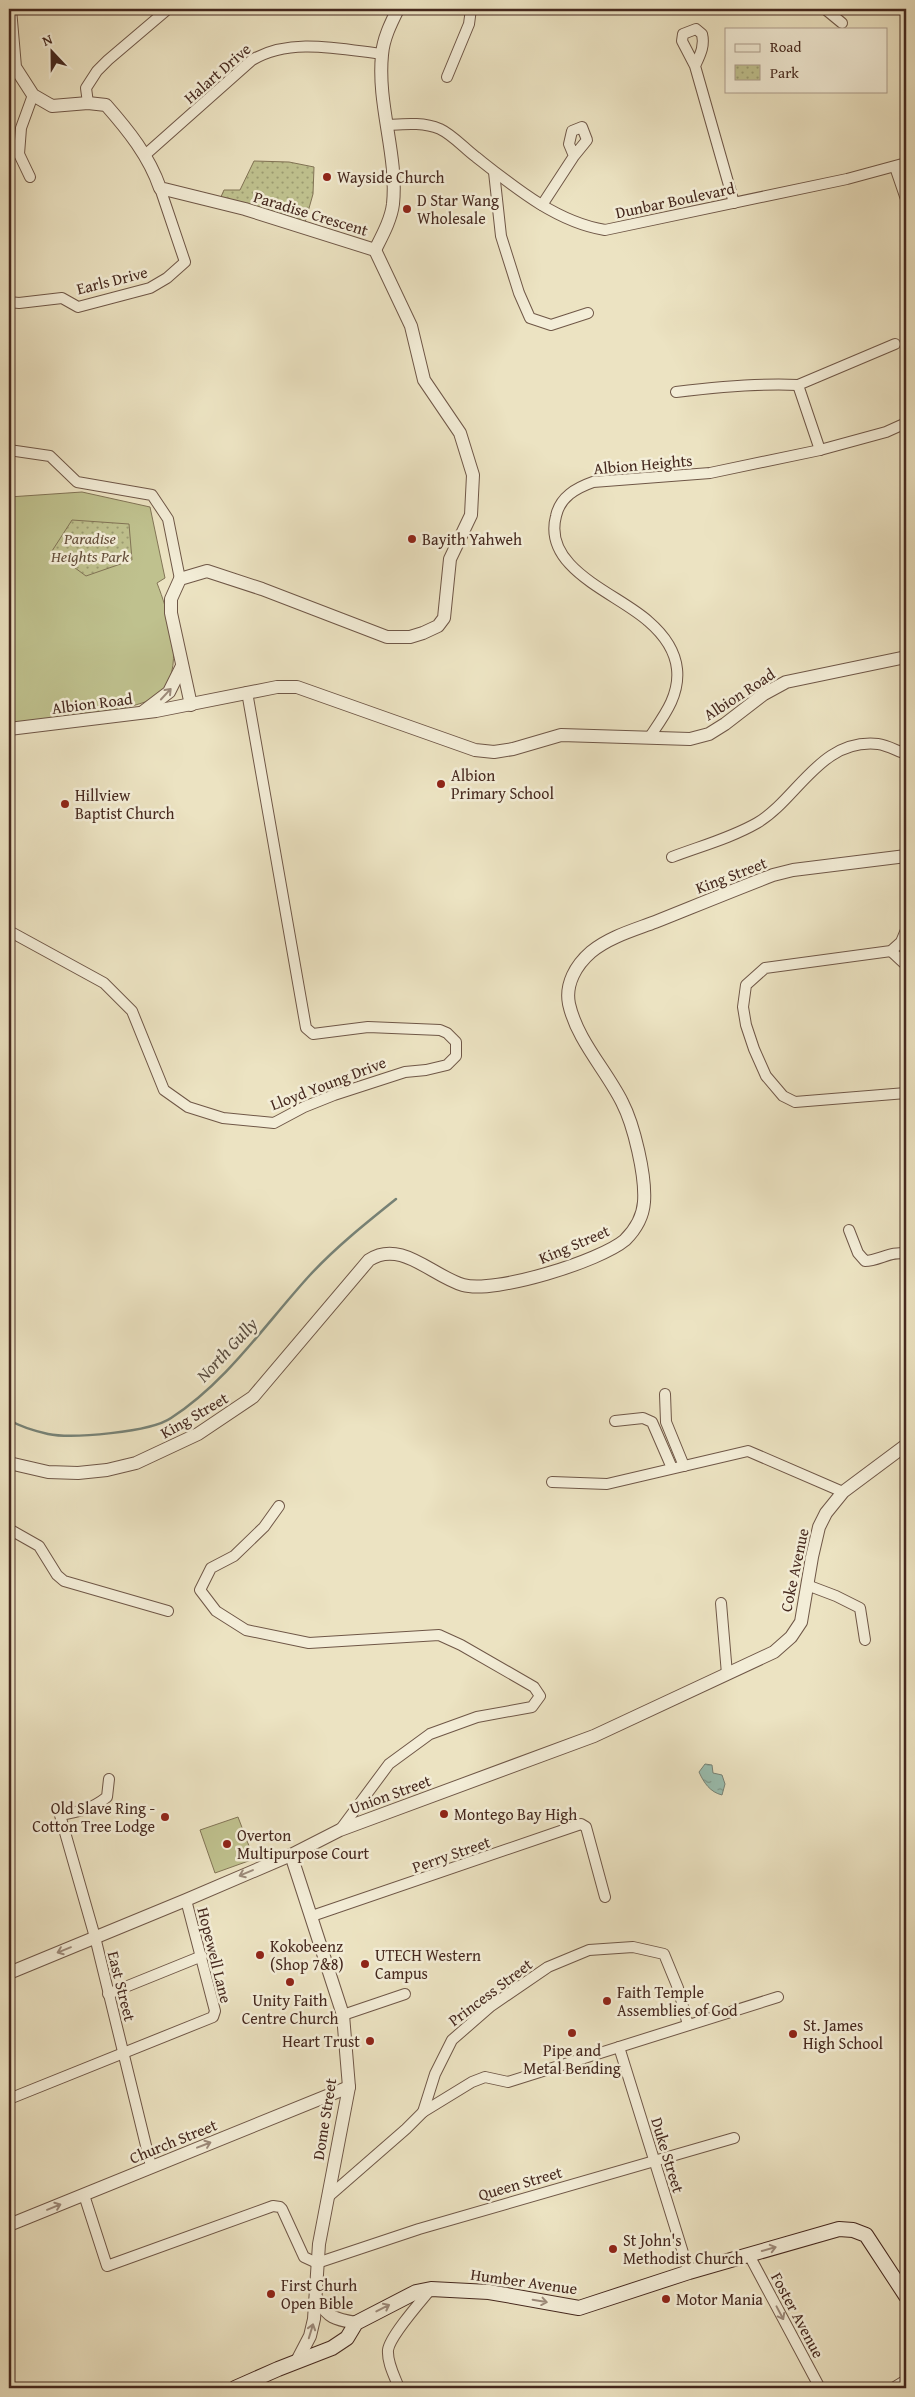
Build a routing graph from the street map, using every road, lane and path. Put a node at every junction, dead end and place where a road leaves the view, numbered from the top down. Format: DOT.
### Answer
graph roads {
  1 [pos="168,9"];
  2 [pos="398,9"];
  3 [pos="471,9"];
  4 [pos="825,9"];
  5 [pos="11,10"];
  6 [pos="842,22"];
  7 [pos="11,38"];
  8 [pos="382,54"];
  9 [pos="695,66"];
  10 [pos="448,77"];
  11 [pos="33,95"];
  12 [pos="88,103"];
  13 [pos="387,125"];
  14 [pos="145,155"];
  15 [pos="574,156"];
  16 [pos="906,163"];
  17 [pos="895,167"];
  18 [pos="494,172"];
  19 [pos="30,177"];
  20 [pos="160,188"];
  21 [pos="906,199"];
  22 [pos="734,203"];
  23 [pos="542,205"];
  24 [pos="375,250"];
  25 [pos="9,302"];
  26 [pos="588,313"];
  27 [pos="895,344"];
  28 [pos="798,385"];
  29 [pos="676,392"];
  30 [pos="906,423"];
  31 [pos="9,450"];
  32 [pos="820,450"];
  33 [pos="180,579"];
  34 [pos="906,657"];
  35 [pos="182,666"];
  36 [pos="247,692"];
  37 [pos="185,706"];
  38 [pos="141,713"];
  39 [pos="9,729"];
  40 [pos="649,738"];
  41 [pos="906,754"];
  42 [pos="906,856"];
  43 [pos="672,857"];
  44 [pos="906,930"];
  45 [pos="9,931"];
  46 [pos="891,951"];
  47 [pos="906,965"];
  48 [pos="906,1093"];
  49 [pos="849,1230"];
  50 [pos="906,1254"];
  51 [pos="665,1394"];
  52 [pos="615,1421"];
  53 [pos="906,1446"];
  54 [pos="9,1463"];
  55 [pos="684,1466"];
  56 [pos="672,1468"];
  57 [pos="552,1482"];
  58 [pos="843,1492"];
  59 [pos="279,1506"];
  60 [pos="9,1529"];
  61 [pos="806,1585"];
  62 [pos="721,1603"];
  63 [pos="168,1611"];
  64 [pos="864,1640"];
  65 [pos="727,1674"];
  66 [pos="594,1736"];
  67 [pos="109,1779"];
  68 [pos="340,1830"];
  69 [pos="291,1854"];
  70 [pos="605,1897"];
  71 [pos="186,1900"];
  72 [pos="312,1916"];
  73 [pos="95,1937"];
  74 [pos="202,1956"];
  75 [pos="9,1973"];
  76 [pos="108,1994"];
  77 [pos="405,1994"];
  78 [pos="778,1997"];
  79 [pos="342,2015"];
  80 [pos="688,2025"];
  81 [pos="618,2047"];
  82 [pos="124,2054"];
  83 [pos="349,2087"];
  84 [pos="9,2099"];
  85 [pos="423,2112"];
  86 [pos="734,2138"];
  87 [pos="654,2160"];
  88 [pos="151,2166"];
  89 [pos="84,2195"];
  90 [pos="328,2197"];
  91 [pos="9,2225"];
  92 [pos="749,2255"];
  93 [pos="317,2263"];
  94 [pos="689,2272"];
  95 [pos="432,2288"];
  96 [pos="906,2296"];
  97 [pos="317,2299"];
  98 [pos="356,2323"];
  99 [pos="297,2361"];
  100 [pos="906,2380"];
  101 [pos="235,2388"];
  102 [pos="399,2388"];
  103 [pos="820,2388"];
  104 [pos="893,2388"];
  1 -- 12 [label="street"];
  2 -- 8 [label="street"];
  3 -- 10 [label="street"];
  4 -- 6 [label="street"];
  5 -- 7 [label="street"];
  7 -- 11 [label="street"];
  8 -- 13 [label="street"];
  8 -- 14 [label="street, Halart Drive"];
  9 -- 22 [label="street"];
  11 -- 12 [label="street"];
  11 -- 19 [label="street"];
  12 -- 14 [label="street"];
  13 -- 18 [label="street, Dunbar Boulevard"];
  13 -- 24 [label="street"];
  14 -- 20 [label="street"];
  15 -- 23 [label="street"];
  16 -- 17 [label="street, Dunbar Boulevard"];
  17 -- 21 [label="street"];
  17 -- 22 [label="street, Dunbar Boulevard"];
  18 -- 23 [label="street, Dunbar Boulevard"];
  18 -- 26 [label="street"];
  20 -- 24 [label="street, Paradise Crescent"];
  20 -- 25 [label="street, Earls Drive"];
  22 -- 23 [label="street, Dunbar Boulevard"];
  24 -- 33 [label="street, Paradise Crescent"];
  27 -- 28 [label="street"];
  28 -- 29 [label="street"];
  28 -- 32 [label="street"];
  30 -- 32 [label="street, Albion Heights"];
  31 -- 33 [label="street"];
  32 -- 40 [label="street, Albion Heights"];
  33 -- 35 [label="street"];
  34 -- 40 [label="street, Albion Road"];
  35 -- 37 [label="street"];
  38 -- 35 [label="street, one-way"];
  36 -- 37 [label="street, Albion Road"];
  36 -- 40 [label="street, Albion Road"];
  36 -- 45 [label="street, Lloyd Young Drive"];
  37 -- 38 [label="street, Albion Road"];
  38 -- 39 [label="street, Albion Road"];
  41 -- 43 [label="street"];
  42 -- 54 [label="street, King Street"];
  44 -- 46 [label="street"];
  46 -- 47 [label="street"];
  46 -- 48 [label="street"];
  49 -- 50 [label="street"];
  51 -- 55 [label="street"];
  52 -- 56 [label="street"];
  53 -- 58 [label="street, Coke Avenue"];
  55 -- 56 [label="street"];
  55 -- 58 [label="street"];
  56 -- 57 [label="street"];
  58 -- 61 [label="street, Coke Avenue"];
  59 -- 68 [label="street"];
  60 -- 63 [label="street"];
  61 -- 64 [label="street"];
  61 -- 65 [label="street, Coke Avenue"];
  62 -- 65 [label="street"];
  65 -- 66 [label="street, Coke Avenue"];
  66 -- 68 [label="street, Union Street"];
  67 -- 73 [label="street, East Street"];
  68 -- 69 [label="street, Union Street"];
  69 -- 71 [label="street, Union Street, one-way"];
  69 -- 72 [label="street, Dome Street"];
  70 -- 72 [label="street, Perry Street"];
  71 -- 73 [label="street, Union Street"];
  71 -- 74 [label="street, Hopewell Lane"];
  72 -- 79 [label="street, Dome Street"];
  73 -- 75 [label="street, Union Street, one-way"];
  73 -- 76 [label="street, East Street"];
  74 -- 76 [label="street"];
  74 -- 82 [label="street, Hopewell Lane"];
  76 -- 82 [label="street, East Street"];
  77 -- 79 [label="street"];
  78 -- 80 [label="street, Princess Street"];
  79 -- 83 [label="street, Dome Street"];
  80 -- 81 [label="street, Princess Street"];
  80 -- 85 [label="street, Princess Street"];
  81 -- 85 [label="street, Princess Street"];
  81 -- 87 [label="street, Duke Street"];
  82 -- 84 [label="street"];
  82 -- 88 [label="street, East Street"];
  88 -- 83 [label="street, Church Street, one-way"];
  83 -- 90 [label="street, Dome Street"];
  85 -- 90 [label="street, Princess Street"];
  86 -- 87 [label="street, Queen Street"];
  87 -- 93 [label="street, Queen Street"];
  87 -- 94 [label="street, Duke Street"];
  88 -- 89 [label="street, Church Street"];
  91 -- 89 [label="street, Church Street, one-way"];
  89 -- 93 [label="street"];
  90 -- 93 [label="street, Dome Street"];
  92 -- 94 [label="main road, Humber Avenue"];
  92 -- 96 [label="main road, Humber Avenue, one-way"];
  92 -- 103 [label="street, Foster Avenue, one-way"];
  93 -- 97 [label="street, Dome Street"];
  95 -- 94 [label="main road, Humber Avenue, one-way"];
  98 -- 95 [label="main road, Humber Avenue, one-way"];
  95 -- 102 [label="street"];
  97 -- 98 [label="street"];
  99 -- 97 [label="street, Dome Street, one-way"];
  98 -- 99 [label="main road, Humber Avenue"];
  99 -- 101 [label="main road, Humber Avenue"];
  100 -- 104 [label="street"];
}
